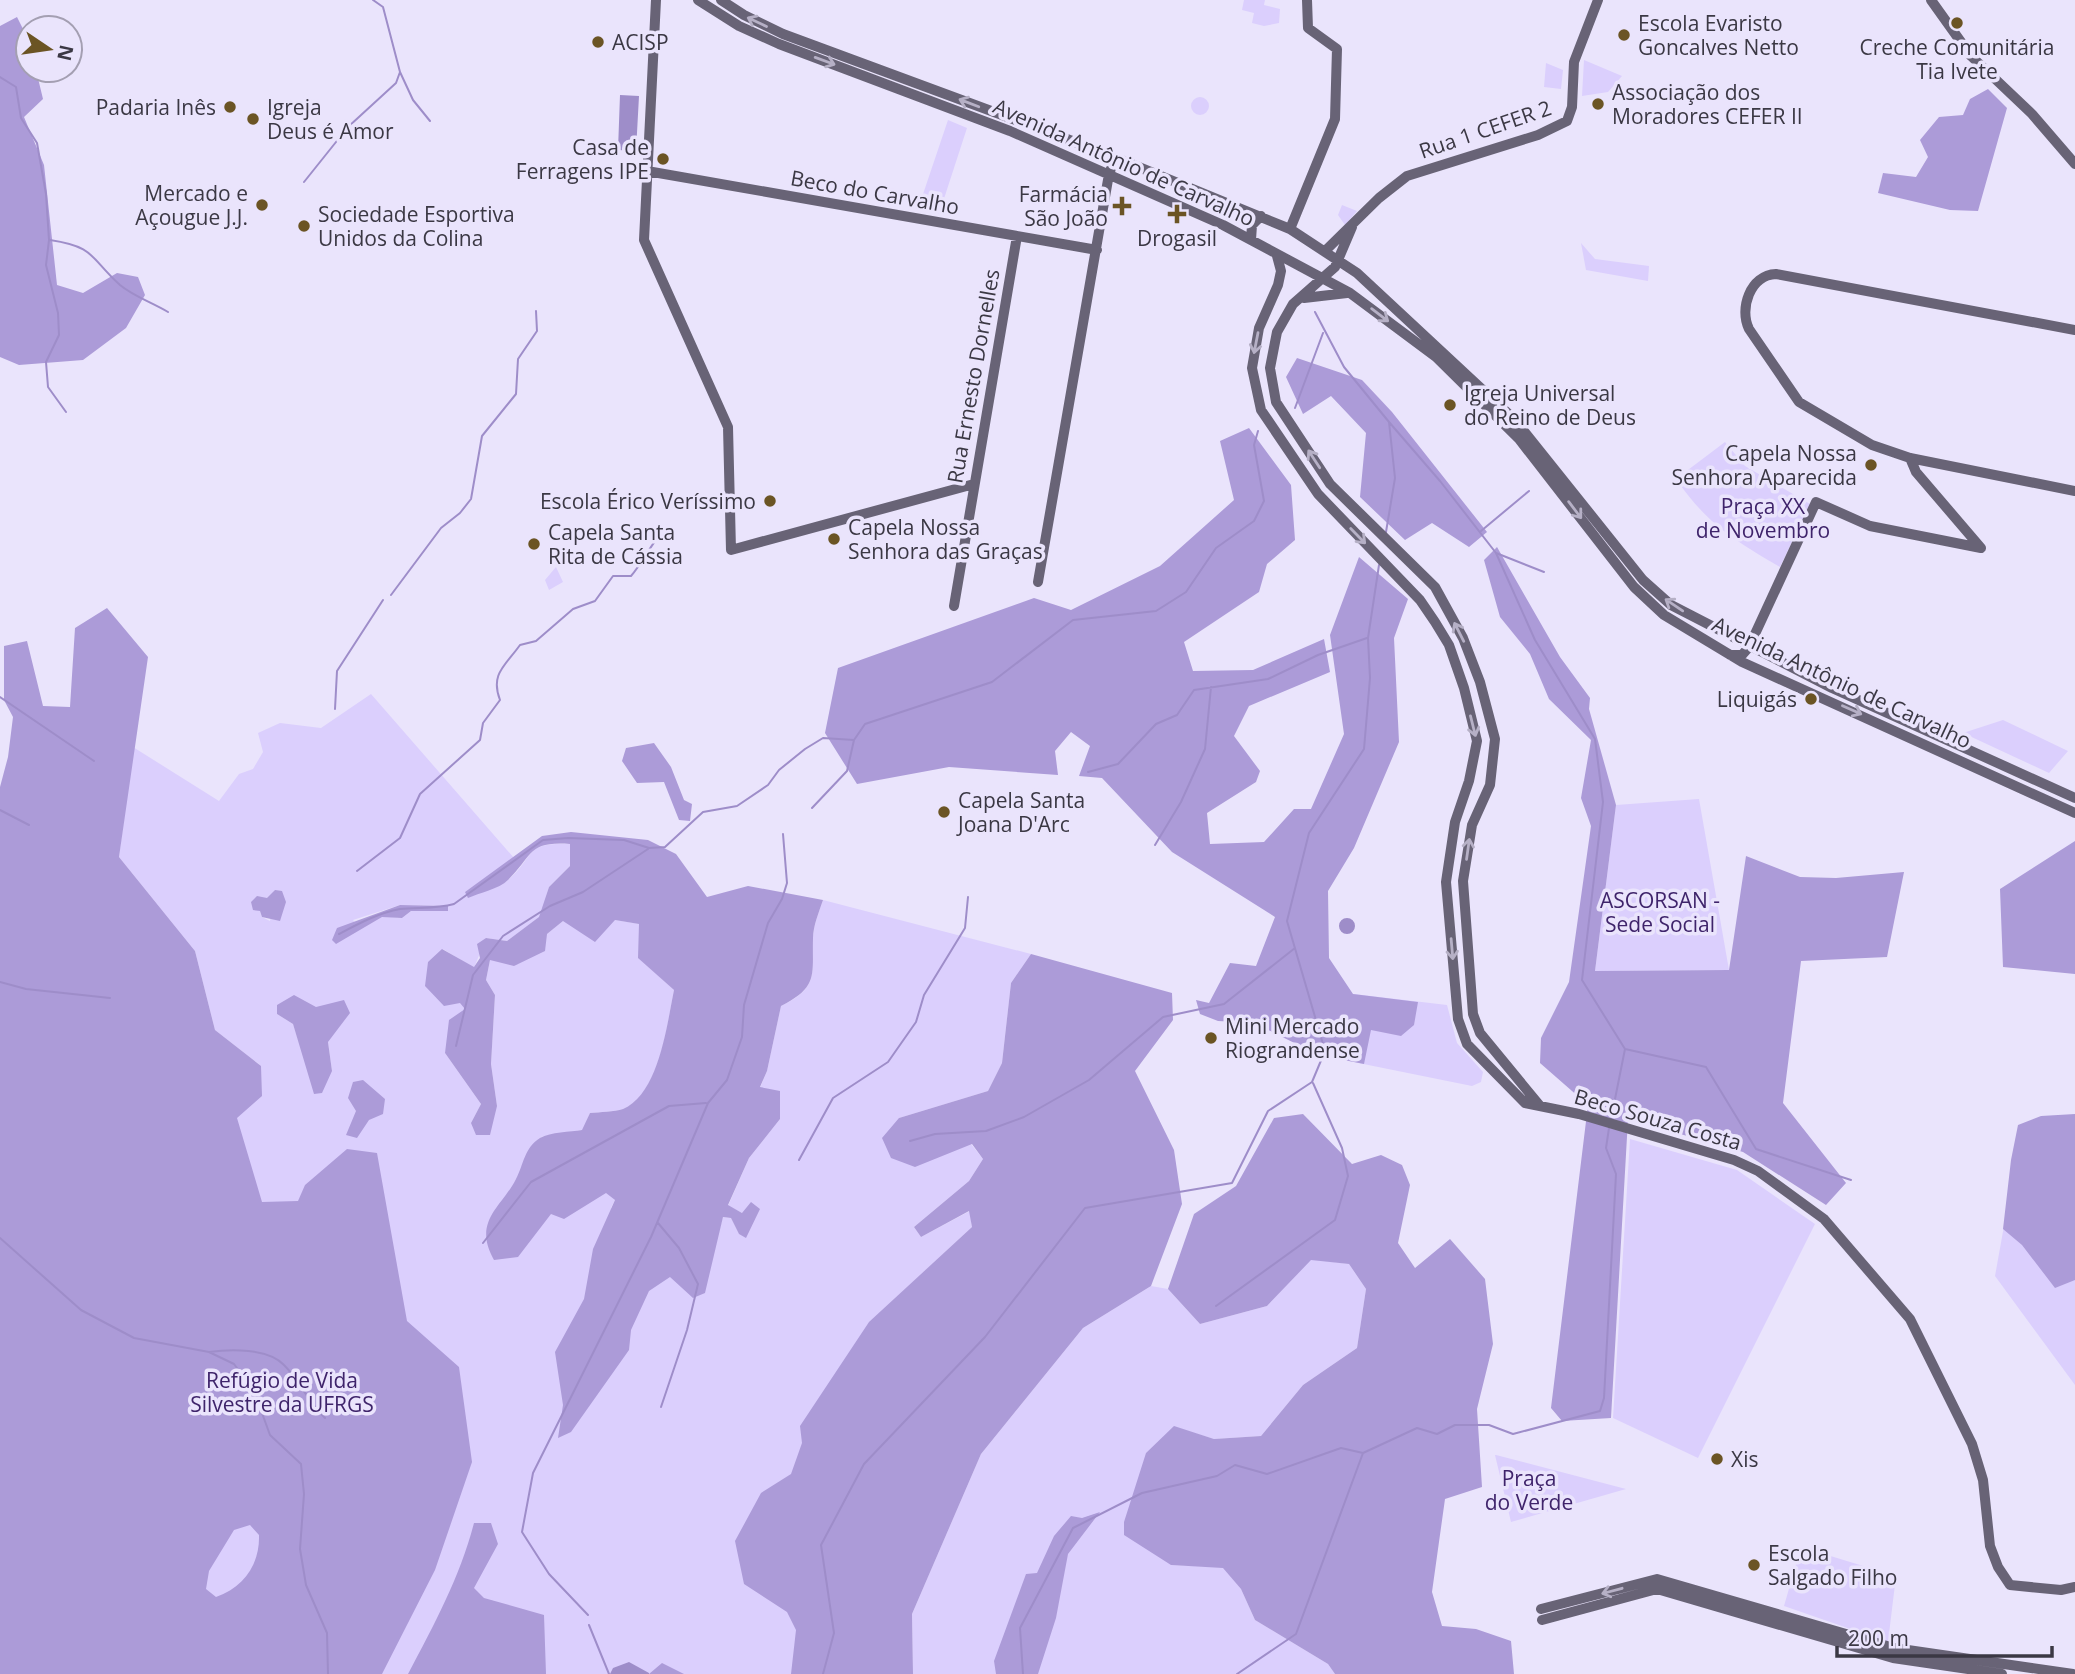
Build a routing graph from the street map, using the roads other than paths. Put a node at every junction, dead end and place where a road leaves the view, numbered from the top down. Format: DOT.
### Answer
graph roads {
  1 [pos="656,0"];
  2 [pos="698,0"];
  3 [pos="721,0"];
  4 [pos="1307,0"];
  5 [pos="1598,0"];
  6 [pos="1931,0"];
  7 [pos="1083,146"];
  8 [pos="1115,158"];
  9 [pos="2073,159"];
  10 [pos="1077,161"];
  11 [pos="647,172"];
  12 [pos="1108,174"];
  13 [pos="1261,216"];
  14 [pos="1352,227"];
  15 [pos="1290,229"];
  16 [pos="1017,236"];
  17 [pos="1251,240"];
  18 [pos="1097,250"];
  19 [pos="1325,251"];
  20 [pos="1277,256"];
  21 [pos="1339,260"];
  22 [pos="1323,278"];
  23 [pos="1350,293"];
  24 [pos="1298,300"];
  25 [pos="1270,302"];
  26 [pos="1290,310"];
  27 [pos="2075,330"];
  28 [pos="1910,458"];
  29 [pos="974,484"];
  30 [pos="2075,491"];
  31 [pos="1038,582"];
  32 [pos="954,606"];
  33 [pos="1749,647"];
  34 [pos="1728,654"];
  35 [pos="1766,656"];
  36 [pos="1742,662"];
  37 [pos="1480,682"];
  38 [pos="1464,688"];
  39 [pos="2075,798"];
  40 [pos="2075,813"];
  41 [pos="1455,822"];
  42 [pos="1472,825"];
  43 [pos="1540,1106"];
  44 [pos="2075,1587"];
  45 [pos="2002,1674"];
  46 [pos="2073,1674"];
  1 -- 11 [label="street"];
  2 -- 10 [label="street, Avenida Antônio de Carvalho, one-way"];
  7 -- 3 [label="street, Avenida Antônio de Carvalho, one-way"];
  4 -- 15 [label="street"];
  5 -- 14 [label="street, Rua 1 CEFER 2"];
  6 -- 9 [label="street"];
  7 -- 8 [label="street, Avenida Antônio de Carvalho"];
  7 -- 10 [label="street"];
  8 -- 12 [label="street"];
  8 -- 13 [label="street, Avenida Antônio de Carvalho"];
  10 -- 12 [label="street, Avenida Antônio de Carvalho"];
  11 -- 16 [label="street, Beco do Carvalho"];
  11 -- 29 [label="street"];
  12 -- 17 [label="street, Avenida Antônio de Carvalho"];
  12 -- 18 [label="street"];
  13 -- 15 [label="street, Avenida Antônio de Carvalho"];
  13 -- 17 [label="street"];
  14 -- 19 [label="street, Rua 1 CEFER 2"];
  14 -- 21 [label="street, Rua 1 CEFER 2"];
  15 -- 19 [label="street, Avenida Antônio de Carvalho"];
  16 -- 18 [label="street, Beco do Carvalho"];
  16 -- 29 [label="street, Rua Ernesto Dornelles"];
  17 -- 20 [label="street, Avenida Antônio de Carvalho"];
  18 -- 31 [label="street"];
  19 -- 21 [label="street, Avenida Antônio de Carvalho"];
  19 -- 22 [label="street"];
  20 -- 22 [label="street, Avenida Antônio de Carvalho"];
  20 -- 25 [label="street"];
  21 -- 22 [label="street, Rua 1 CEFER 2"];
  33 -- 21 [label="street, Avenida Antônio de Carvalho, one-way"];
  22 -- 23 [label="street, Avenida Antônio de Carvalho"];
  22 -- 24 [label="street, Rua 1 CEFER 2"];
  23 -- 24 [label="street"];
  23 -- 34 [label="street, Avenida Antônio de Carvalho, one-way"];
  24 -- 26 [label="street, Rua 1 CEFER 2"];
  25 -- 26 [label="street"];
  25 -- 38 [label="street, one-way"];
  37 -- 26 [label="street, Rua 1 CEFER 2, one-way"];
  27 -- 28 [label="street"];
  28 -- 30 [label="street"];
  28 -- 33 [label="street"];
  29 -- 32 [label="street, Rua Ernesto Dornelles"];
  33 -- 34 [label="street"];
  33 -- 35 [label="street, Avenida Antônio de Carvalho"];
  34 -- 36 [label="street, Avenida Antônio de Carvalho"];
  35 -- 36 [label="street"];
  35 -- 39 [label="street, Avenida Antônio de Carvalho"];
  36 -- 40 [label="street, Avenida Antônio de Carvalho, one-way"];
  37 -- 38 [label="street"];
  37 -- 42 [label="street, Rua 1 CEFER 2"];
  38 -- 41 [label="street, one-way"];
  41 -- 42 [label="street"];
  41 -- 43 [label="street, Beco Souza Costa, one-way"];
  43 -- 42 [label="street, Rua 1 CEFER 2, one-way"];
  43 -- 44 [label="street, Beco Souza Costa"];
  46 -- 45 [label="street, one-way"];
}
